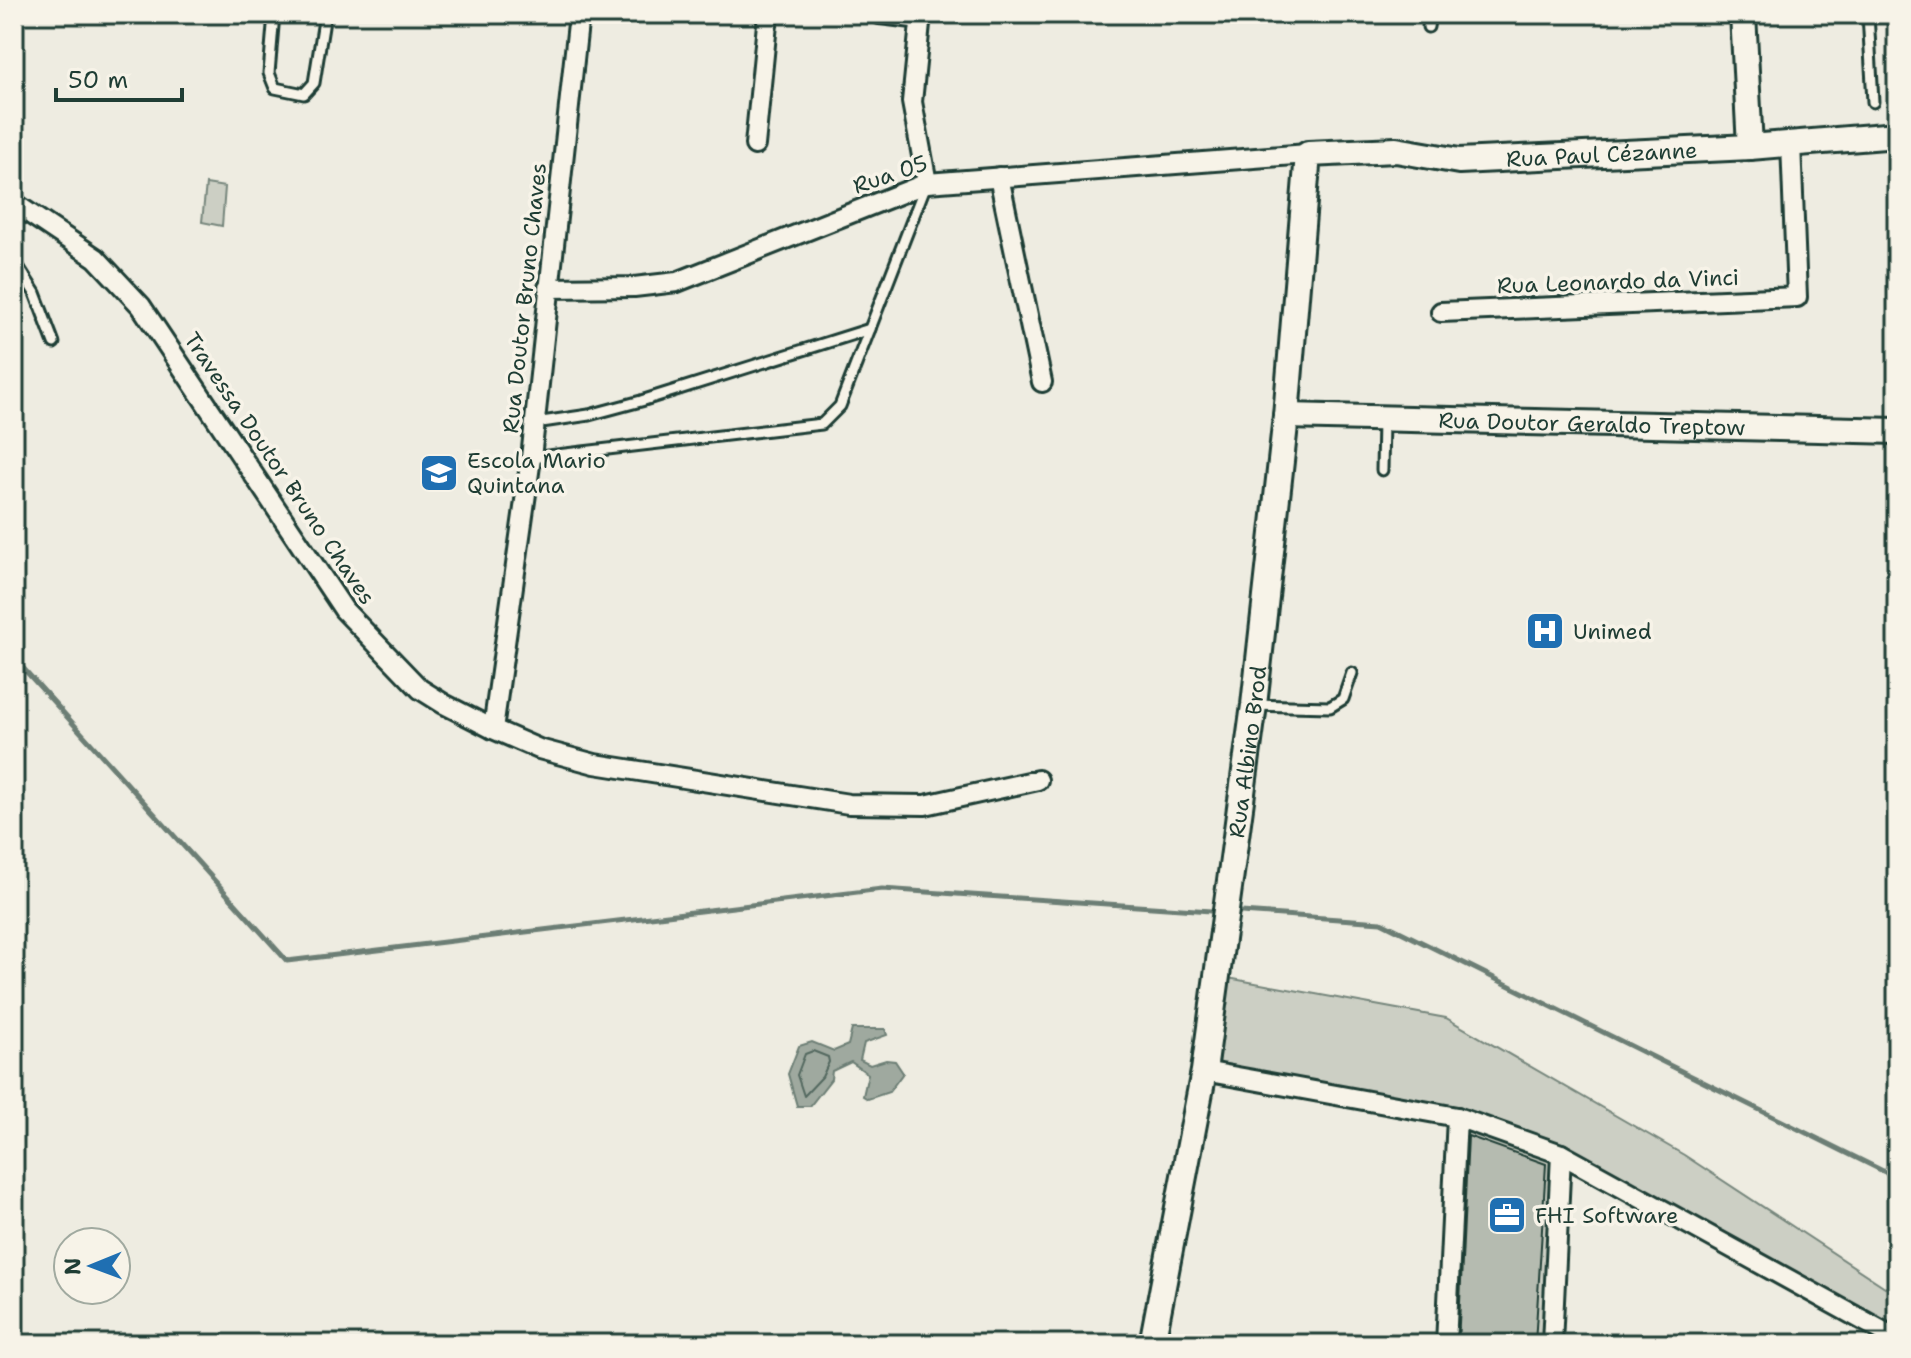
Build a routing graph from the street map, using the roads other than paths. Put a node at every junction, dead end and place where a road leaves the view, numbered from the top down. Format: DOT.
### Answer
graph roads {
  1 [pos="274,14"];
  2 [pos="325,14"];
  3 [pos="579,14"];
  4 [pos="768,14"];
  5 [pos="880,14"];
  6 [pos="1430,14"];
  7 [pos="1743,14"];
  8 [pos="1868,14"];
  9 [pos="921,16"];
  10 [pos="1428,27"];
  11 [pos="1873,102"];
  12 [pos="1897,135"];
  13 [pos="1791,143"];
  14 [pos="755,145"];
  15 [pos="1750,147"];
  16 [pos="1308,154"];
  17 [pos="999,177"];
  18 [pos="927,183"];
  19 [pos="14,203"];
  20 [pos="14,260"];
  21 [pos="548,288"];
  22 [pos="1441,312"];
  23 [pos="870,329"];
  24 [pos="54,343"];
  25 [pos="1042,382"];
  26 [pos="1286,416"];
  27 [pos="1383,417"];
  28 [pos="535,423"];
  29 [pos="1897,431"];
  30 [pos="531,458"];
  31 [pos="1382,470"];
  32 [pos="1352,673"];
  33 [pos="1254,705"];
  34 [pos="493,729"];
  35 [pos="1038,780"];
  36 [pos="1204,1071"];
  37 [pos="1457,1117"];
  38 [pos="1561,1154"];
  39 [pos="1897,1339"];
  40 [pos="1152,1344"];
  41 [pos="1446,1344"];
  42 [pos="1552,1344"];
  1 -- 2 [label="lane"];
  3 -- 21 [label="street, Rua Doutor Bruno Chaves"];
  4 -- 14 [label="street"];
  5 -- 9 [label="street"];
  6 -- 10 [label="lane"];
  7 -- 15 [label="street"];
  8 -- 11 [label="lane"];
  9 -- 18 [label="street"];
  12 -- 13 [label="street, Rua Paul Cézanne"];
  13 -- 15 [label="street, Rua Paul Cézanne"];
  13 -- 22 [label="street, Rua Leonardo da Vinci"];
  15 -- 16 [label="street, Rua Paul Cézanne"];
  16 -- 17 [label="street, Rua 05"];
  16 -- 26 [label="street, Rua Albino Brod"];
  17 -- 18 [label="street, Rua 05"];
  17 -- 25 [label="street"];
  18 -- 21 [label="street, Rua 05"];
  18 -- 23 [label="lane"];
  19 -- 34 [label="street, Travessa Doutor Bruno Chaves"];
  20 -- 24 [label="lane"];
  21 -- 28 [label="street, Rua Doutor Bruno Chaves"];
  23 -- 28 [label="lane"];
  23 -- 30 [label="lane"];
  26 -- 27 [label="street, Rua Doutor Geraldo Treptow"];
  26 -- 33 [label="street, Rua Albino Brod"];
  27 -- 29 [label="street, Rua Doutor Geraldo Treptow"];
  27 -- 31 [label="lane"];
  28 -- 30 [label="street, Rua Doutor Bruno Chaves"];
  30 -- 34 [label="street, Rua Doutor Bruno Chaves"];
  32 -- 33 [label="lane"];
  33 -- 36 [label="street, Rua Albino Brod"];
  34 -- 35 [label="street, Travessa Doutor Bruno Chaves"];
  36 -- 37 [label="street"];
  36 -- 40 [label="street, Rua Albino Brod"];
  37 -- 38 [label="street"];
  37 -- 41 [label="street"];
  38 -- 39 [label="street"];
  38 -- 42 [label="street"];
}
